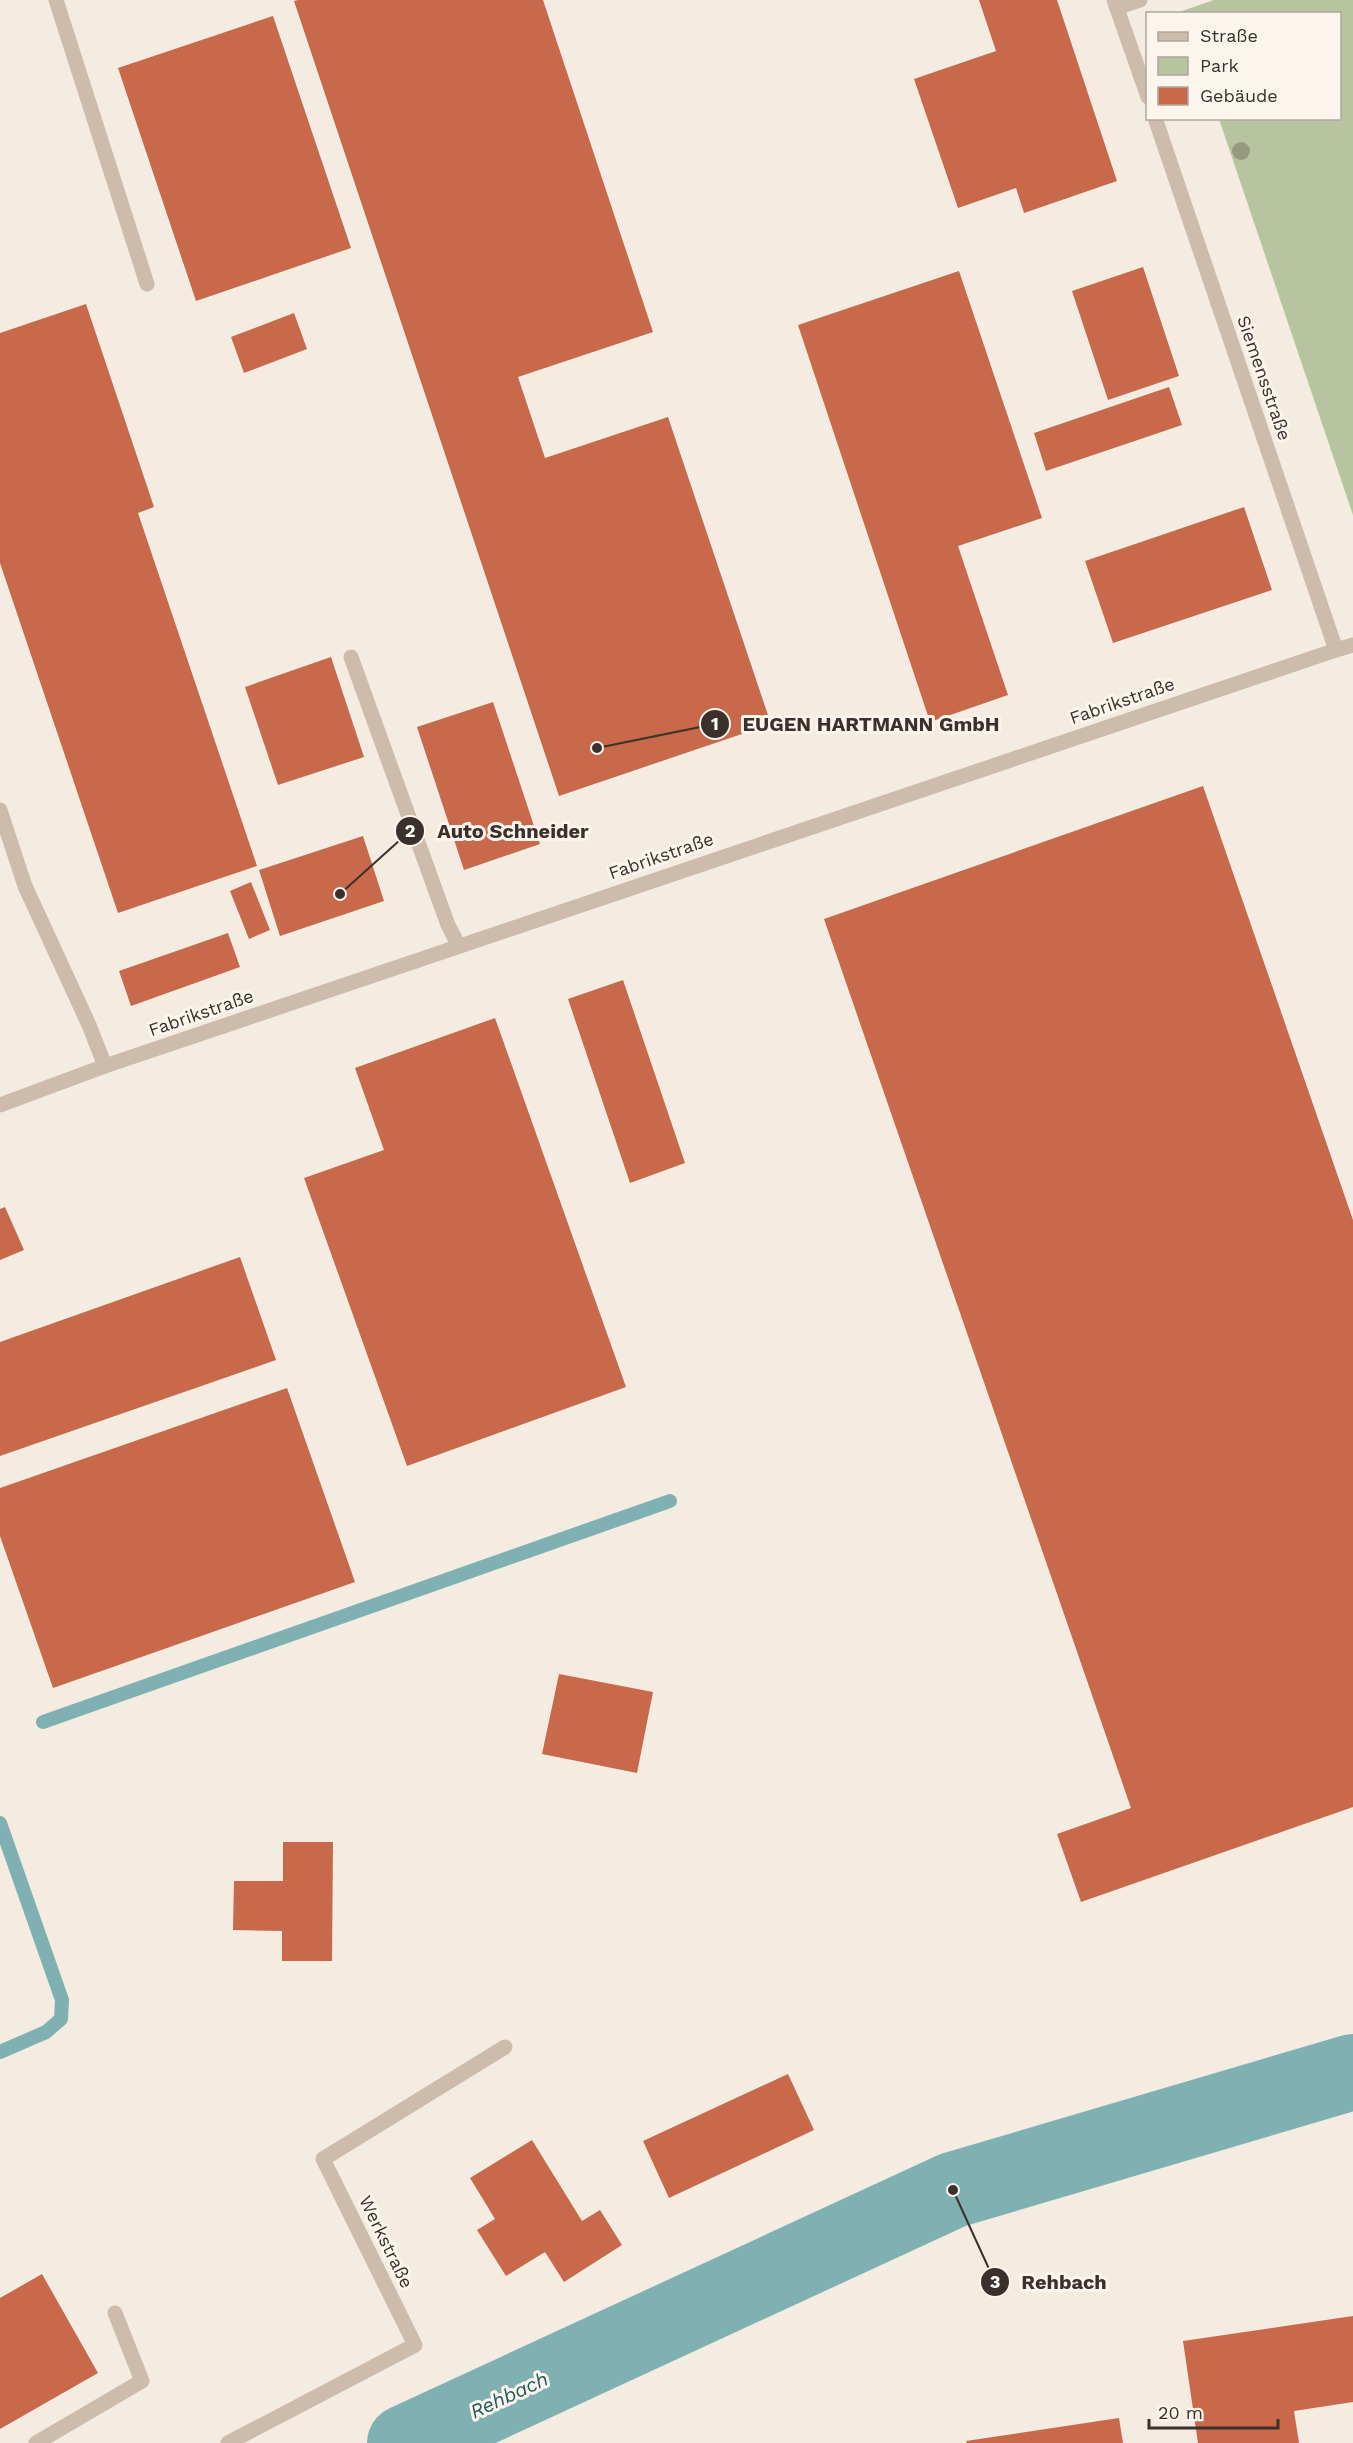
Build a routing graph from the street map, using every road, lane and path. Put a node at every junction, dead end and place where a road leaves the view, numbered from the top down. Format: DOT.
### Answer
graph roads {
  1 [pos="56,0"];
  2 [pos="1140,0"];
  3 [pos="1116,4"];
  4 [pos="1146,91"];
  5 [pos="1156,120"];
  6 [pos="147,284"];
  7 [pos="1353,645"];
  8 [pos="1336,650"];
  9 [pos="351,657"];
  10 [pos="0,810"];
  11 [pos="459,946"];
  12 [pos="105,1066"];
  13 [pos="0,1105"];
  14 [pos="505,2047"];
  15 [pos="115,2313"];
  16 [pos="36,2443"];
  17 [pos="228,2443"];
  1 -- 6 [label="street"];
  2 -- 3 [label="street"];
  3 -- 4 [label="street"];
  5 -- 8 [label="street, Siemensstraße"];
  7 -- 8 [label="street, Fabrikstraße"];
  8 -- 11 [label="street, Fabrikstraße"];
  9 -- 11 [label="street"];
  10 -- 12 [label="street"];
  11 -- 12 [label="street, Fabrikstraße"];
  12 -- 13 [label="street, Fabrikstraße"];
  14 -- 17 [label="street, Werkstraße"];
  15 -- 16 [label="street"];
}
